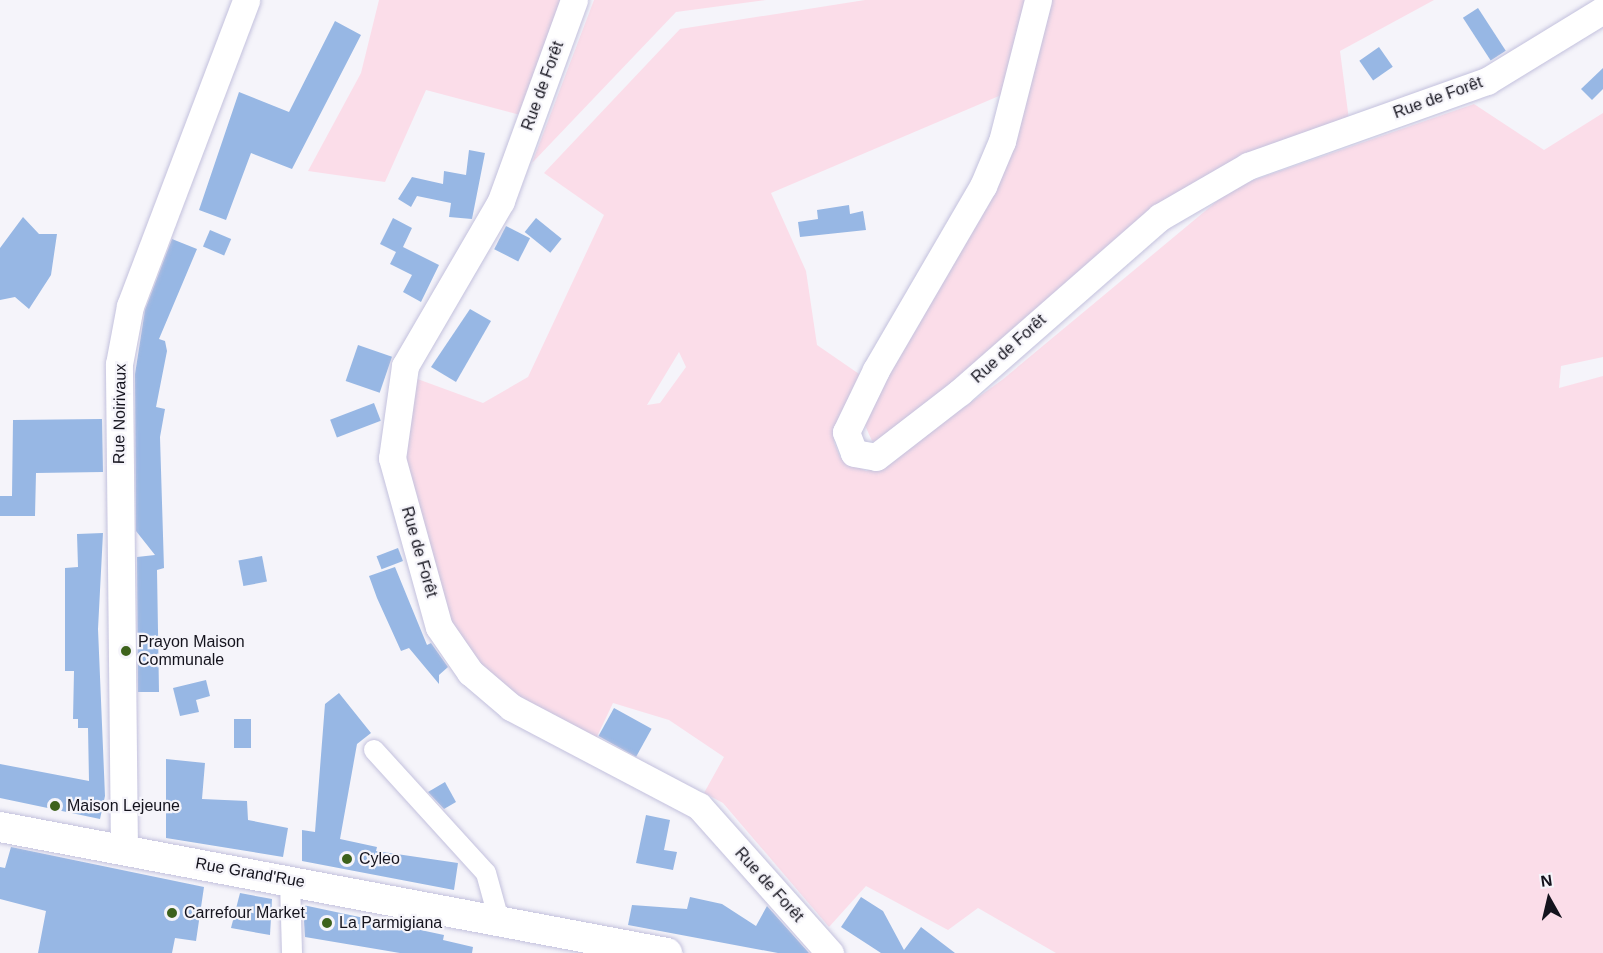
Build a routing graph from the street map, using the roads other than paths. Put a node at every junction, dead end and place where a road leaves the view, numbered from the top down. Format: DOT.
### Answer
graph roads {
  1 [pos="246,0"];
  2 [pos="574,0"];
  3 [pos="1038,0"];
  4 [pos="1603,10"];
  5 [pos="374,750"];
  6 [pos="0,827"];
  7 [pos="124,851"];
  8 [pos="290,881"];
  9 [pos="499,920"];
  10 [pos="292,953"];
  11 [pos="667,953"];
  12 [pos="830,953"];
  1 -- 7 [label="street, Rue Noirivaux"];
  2 -- 12 [label="street, Rue de Forêt"];
  3 -- 4 [label="street, Rue de Forêt"];
  5 -- 9 [label="street"];
  6 -- 7 [label="main road, Rue Grand'Rue"];
  7 -- 8 [label="main road, Rue Grand'Rue"];
  8 -- 9 [label="main road, Rue Grand'Rue"];
  8 -- 10 [label="street"];
  9 -- 11 [label="main road, Rue Grand'Rue"];
}
